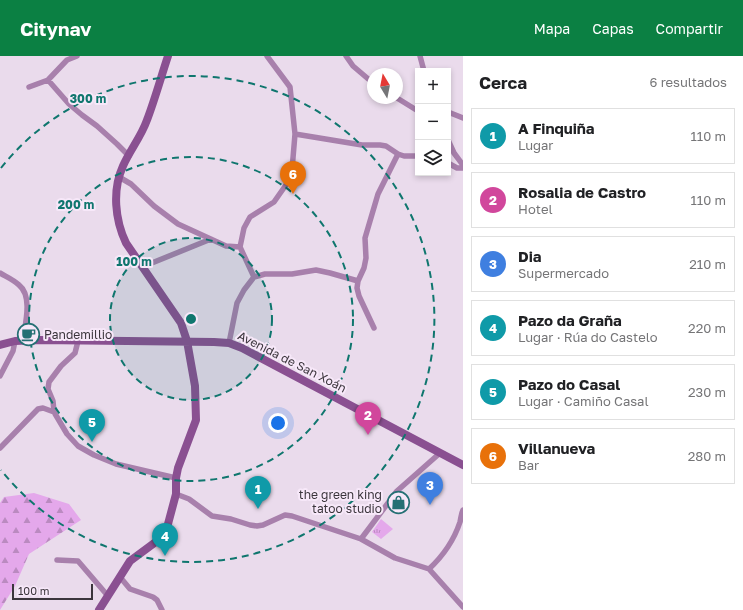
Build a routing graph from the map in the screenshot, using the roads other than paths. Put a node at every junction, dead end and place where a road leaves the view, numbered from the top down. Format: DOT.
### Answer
graph roads {
  1 [pos="76,56"];
  2 [pos="168,56"];
  3 [pos="267,56"];
  4 [pos="346,56"];
  5 [pos="420,56"];
  6 [pos="423,68"];
  7 [pos="367,79"];
  8 [pos="48,80"];
  9 [pos="29,87"];
  10 [pos="403,102"];
  11 [pos="415,109"];
  12 [pos="451,113"];
  13 [pos="463,118"];
  14 [pos="295,134"];
  15 [pos="451,146"];
  16 [pos="398,154"];
  17 [pos="129,156"];
  18 [pos="415,156"];
  19 [pos="451,165"];
  20 [pos="463,165"];
  21 [pos="463,168"];
  22 [pos="119,176"];
  23 [pos="211,239"];
  24 [pos="240,247"];
  25 [pos="142,267"];
  26 [pos="0,273"];
  27 [pos="254,277"];
  28 [pos="358,281"];
  29 [pos="374,328"];
  30 [pos="19,340"];
  31 [pos="78,341"];
  32 [pos="187,341"];
  33 [pos="229,343"];
  34 [pos="0,345"];
  35 [pos="0,376"];
  36 [pos="54,412"];
  37 [pos="0,448"];
  38 [pos="440,453"];
  39 [pos="463,465"];
  40 [pos="176,478"];
  41 [pos="176,494"];
  42 [pos="463,510"];
  43 [pos="461,522"];
  44 [pos="361,539"];
  45 [pos="57,560"];
  46 [pos="429,569"];
  47 [pos="120,577"];
  48 [pos="108,596"];
  49 [pos="463,607"];
  50 [pos="99,610"];
  51 [pos="162,610"];
  1 -- 8 [label="street"];
  2 -- 17 [label="street"];
  3 -- 14 [label="street"];
  4 -- 7 [label="street"];
  5 -- 6 [label="street"];
  8 -- 9 [label="street"];
  8 -- 17 [label="street"];
  10 -- 11 [label="street"];
  12 -- 13 [label="street"];
  14 -- 16 [label="street"];
  14 -- 24 [label="street"];
  15 -- 20 [label="street"];
  16 -- 18 [label="street"];
  16 -- 28 [label="street"];
  17 -- 22 [label="street"];
  19 -- 21 [label="street"];
  22 -- 23 [label="street"];
  22 -- 25 [label="street"];
  23 -- 24 [label="street"];
  23 -- 25 [label="street"];
  24 -- 27 [label="street"];
  25 -- 32 [label="street"];
  26 -- 30 [label="street"];
  27 -- 28 [label="street"];
  27 -- 33 [label="street"];
  28 -- 29 [label="street"];
  30 -- 31 [label="street, Avenida de San Xoán"];
  30 -- 34 [label="street, Avenida de San Xoán"];
  30 -- 35 [label="street"];
  31 -- 32 [label="street, Avenida de San Xoán"];
  31 -- 36 [label="street"];
  32 -- 33 [label="street, Avenida de San Xoán"];
  32 -- 40 [label="street"];
  33 -- 38 [label="street, Avenida de San Xoán"];
  36 -- 37 [label="street"];
  36 -- 40 [label="street"];
  38 -- 39 [label="street, Avenida de San Xoán"];
  38 -- 44 [label="street"];
  40 -- 41 [label="street"];
  41 -- 44 [label="street"];
  41 -- 47 [label="street"];
  42 -- 43 [label="street"];
  43 -- 46 [label="street"];
  44 -- 46 [label="street"];
  45 -- 48 [label="street"];
  46 -- 49 [label="street"];
  47 -- 48 [label="street"];
  47 -- 51 [label="street"];
  48 -- 50 [label="street"];
}
